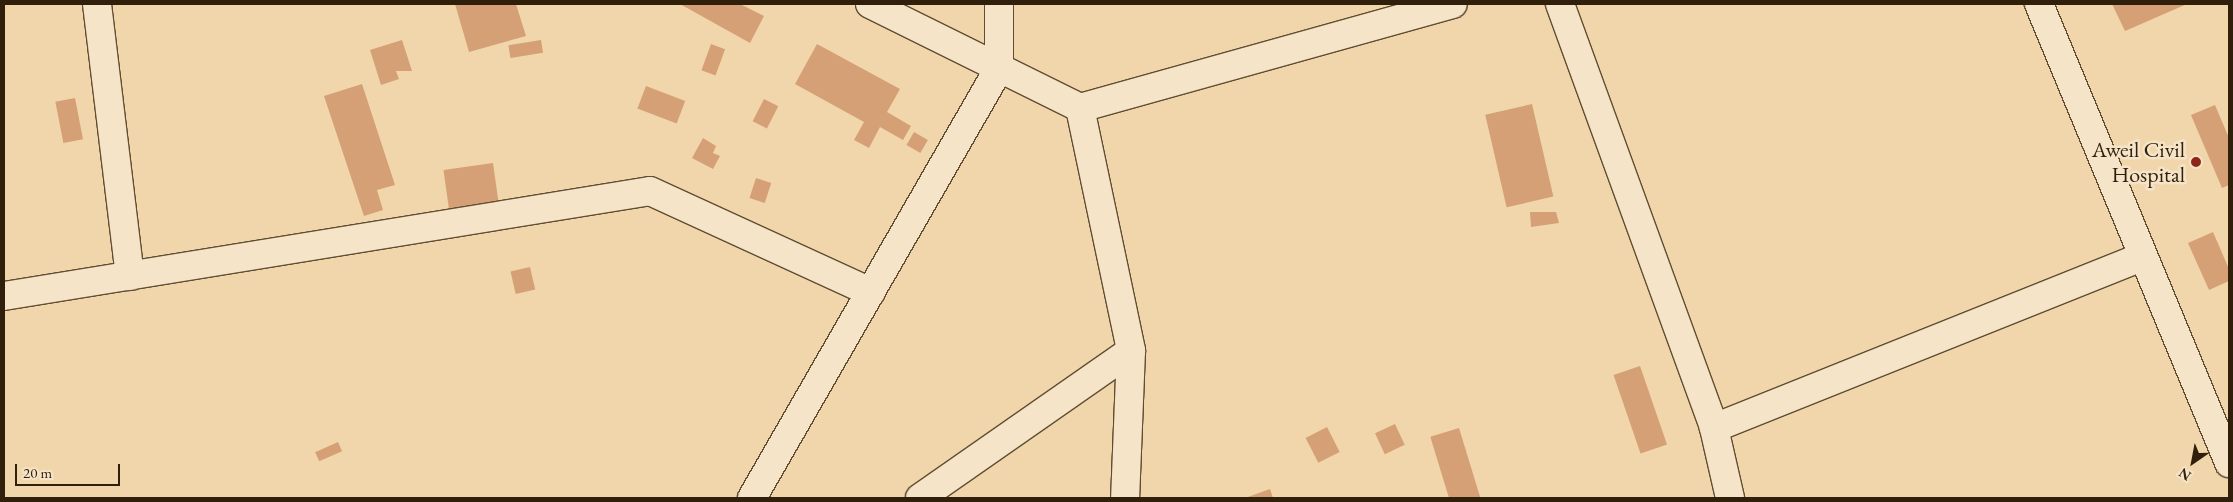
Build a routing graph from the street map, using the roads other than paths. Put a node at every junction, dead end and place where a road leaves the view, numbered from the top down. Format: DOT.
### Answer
graph roads {
  1 [pos="97,4"];
  2 [pos="870,4"];
  3 [pos="999,4"];
  4 [pos="1453,4"];
  5 [pos="1560,4"];
  6 [pos="2039,4"];
  7 [pos="999,68"];
  8 [pos="1080,108"];
  9 [pos="2144,256"];
  10 [pos="130,276"];
  11 [pos="870,292"];
  12 [pos="4,296"];
  13 [pos="1131,351"];
  14 [pos="1714,428"];
  15 [pos="2229,463"];
  16 [pos="752,498"];
  17 [pos="920,498"];
  18 [pos="1126,498"];
  19 [pos="1730,498"];
  1 -- 10 [label="street"];
  2 -- 7 [label="street"];
  3 -- 7 [label="street"];
  4 -- 8 [label="street"];
  5 -- 14 [label="street"];
  6 -- 9 [label="street"];
  7 -- 8 [label="street"];
  7 -- 11 [label="street"];
  8 -- 13 [label="street"];
  9 -- 14 [label="street"];
  9 -- 15 [label="street"];
  10 -- 11 [label="street"];
  10 -- 12 [label="street"];
  11 -- 16 [label="street"];
  13 -- 17 [label="street"];
  13 -- 18 [label="street"];
  14 -- 19 [label="street"];
}
